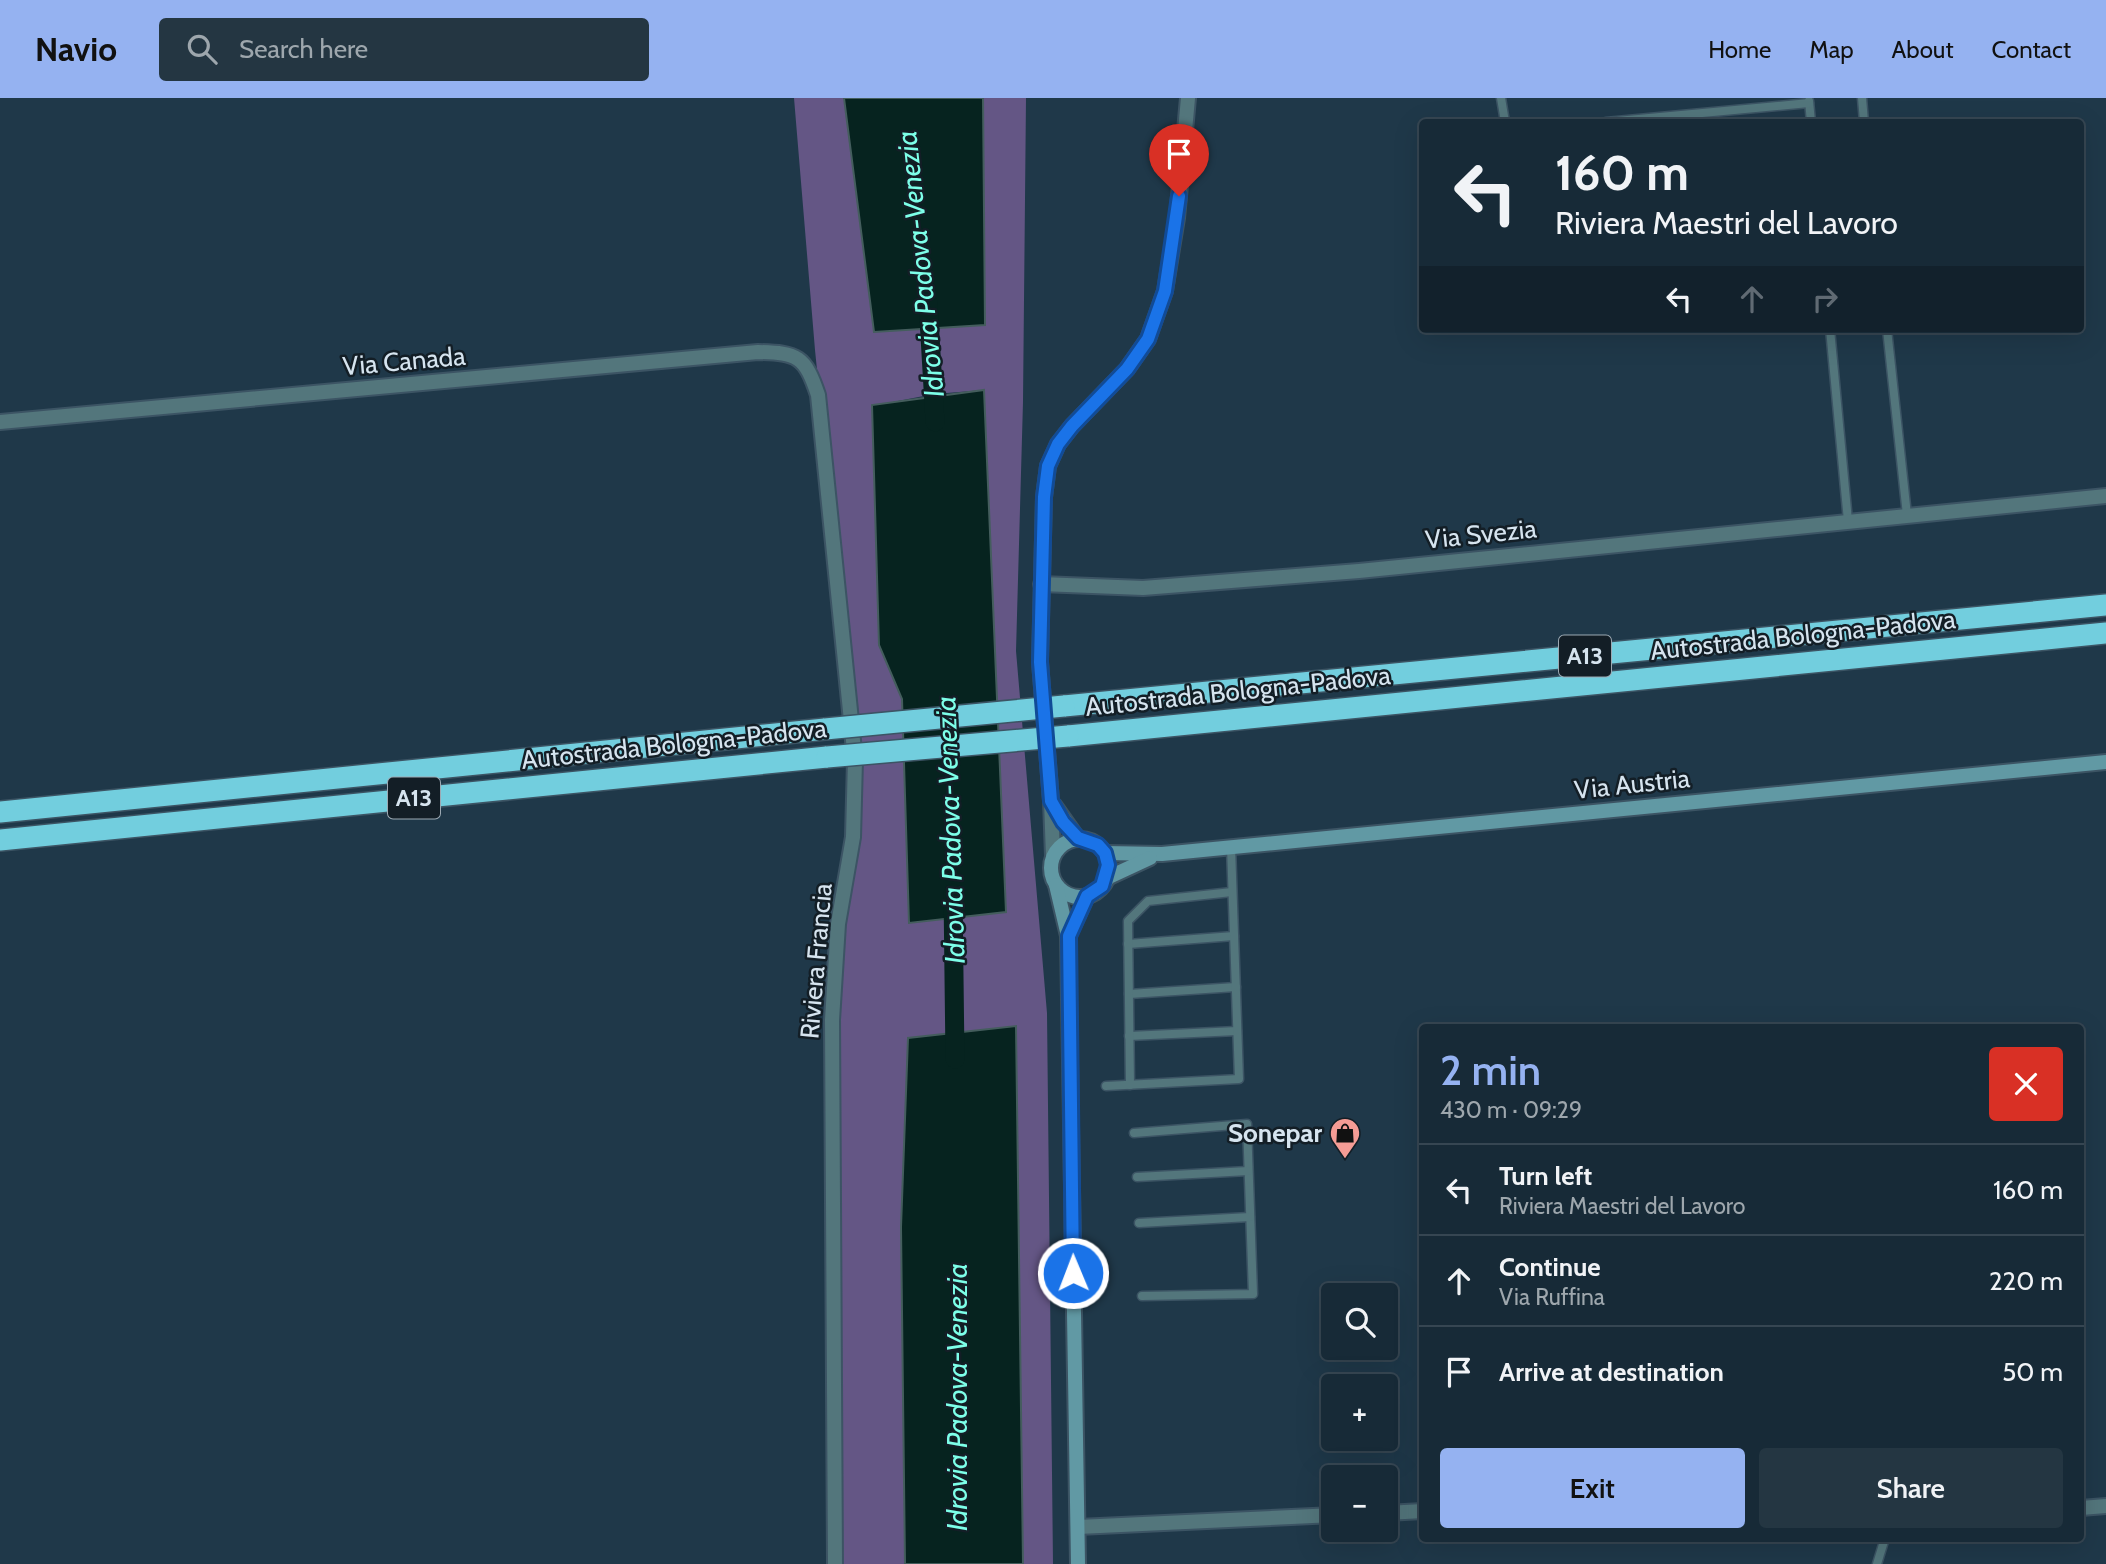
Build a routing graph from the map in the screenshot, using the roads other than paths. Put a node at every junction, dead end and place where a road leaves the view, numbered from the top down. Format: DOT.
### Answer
graph roads {
  1 [pos="1188,98"];
  2 [pos="1501,98"];
  3 [pos="1862,98"];
  4 [pos="1809,101"];
  5 [pos="1763,103"];
  6 [pos="1504,119"];
  7 [pos="1631,119"];
  8 [pos="1811,119"];
  9 [pos="1864,119"];
  10 [pos="1830,333"];
  11 [pos="1887,333"];
  12 [pos="808,366"];
  13 [pos="0,422"];
  14 [pos="2106,496"];
  15 [pos="1907,515"];
  16 [pos="1848,521"];
  17 [pos="1041,584"];
  18 [pos="2106,605"];
  19 [pos="2106,632"];
  20 [pos="2106,762"];
  21 [pos="1051,801"];
  22 [pos="0,812"];
  23 [pos="1078,838"];
  24 [pos="0,840"];
  25 [pos="1231,847"];
  26 [pos="1105,853"];
  27 [pos="1162,854"];
  28 [pos="1052,856"];
  29 [pos="1107,878"];
  30 [pos="1056,885"];
  31 [pos="1232,892"];
  32 [pos="1087,896"];
  33 [pos="1069,936"];
  34 [pos="1234,936"];
  35 [pos="1128,944"];
  36 [pos="1236,987"];
  37 [pos="1129,993"];
  38 [pos="1237,1031"];
  39 [pos="1129,1036"];
  40 [pos="1130,1085"];
  41 [pos="1106,1086"];
  42 [pos="1134,1133"];
  43 [pos="1248,1171"];
  44 [pos="1137,1177"];
  45 [pos="1250,1217"];
  46 [pos="1139,1223"];
  47 [pos="1142,1296"];
  48 [pos="2106,1506"];
  49 [pos="2084,1507"];
  50 [pos="1419,1511"];
  51 [pos="1398,1512"];
  52 [pos="1321,1516"];
  53 [pos="1077,1527"];
  54 [pos="1884,1542"];
  55 [pos="835,1564"];
  56 [pos="1078,1564"];
  57 [pos="1877,1564"];
  1 -- 17 [label="street"];
  2 -- 6 [label="lane"];
  3 -- 9 [label="lane"];
  4 -- 5 [label="lane"];
  4 -- 8 [label="lane"];
  5 -- 7 [label="lane"];
  10 -- 16 [label="lane"];
  11 -- 15 [label="lane"];
  12 -- 13 [label="street, Via Canada"];
  12 -- 55 [label="street, Riviera Francia"];
  14 -- 15 [label="street, Via Svezia"];
  15 -- 16 [label="street, Via Svezia"];
  16 -- 17 [label="street, Via Svezia"];
  17 -- 21 [label="street"];
  18 -- 22 [label="highway, Autostrada Bologna-Padova / A13, bridge"];
  19 -- 24 [label="highway, Autostrada Bologna-Padova / A13, bridge"];
  20 -- 25 [label="street, Via Austria"];
  21 -- 23 [label="street"];
  21 -- 28 [label="street"];
  23 -- 26 [label="street"];
  23 -- 28 [label="street"];
  25 -- 27 [label="street, Via Austria"];
  25 -- 31 [label="lane"];
  26 -- 27 [label="street, Via Austria"];
  26 -- 29 [label="street"];
  27 -- 29 [label="street, Via Austria"];
  28 -- 30 [label="street"];
  29 -- 32 [label="street"];
  30 -- 32 [label="street"];
  30 -- 33 [label="street"];
  31 -- 34 [label="lane"];
  31 -- 35 [label="lane"];
  32 -- 33 [label="street"];
  33 -- 53 [label="street"];
  34 -- 35 [label="lane"];
  34 -- 36 [label="lane"];
  35 -- 37 [label="lane"];
  36 -- 37 [label="lane"];
  36 -- 38 [label="lane"];
  37 -- 39 [label="lane"];
  38 -- 39 [label="lane"];
  38 -- 40 [label="lane"];
  39 -- 40 [label="lane"];
  40 -- 41 [label="lane"];
  42 -- 43 [label="lane"];
  43 -- 44 [label="lane"];
  43 -- 45 [label="lane"];
  45 -- 46 [label="lane"];
  45 -- 47 [label="lane"];
  48 -- 49 [label="street"];
  50 -- 51 [label="street"];
  52 -- 53 [label="street"];
  53 -- 56 [label="street"];
  54 -- 57 [label="lane"];
}
